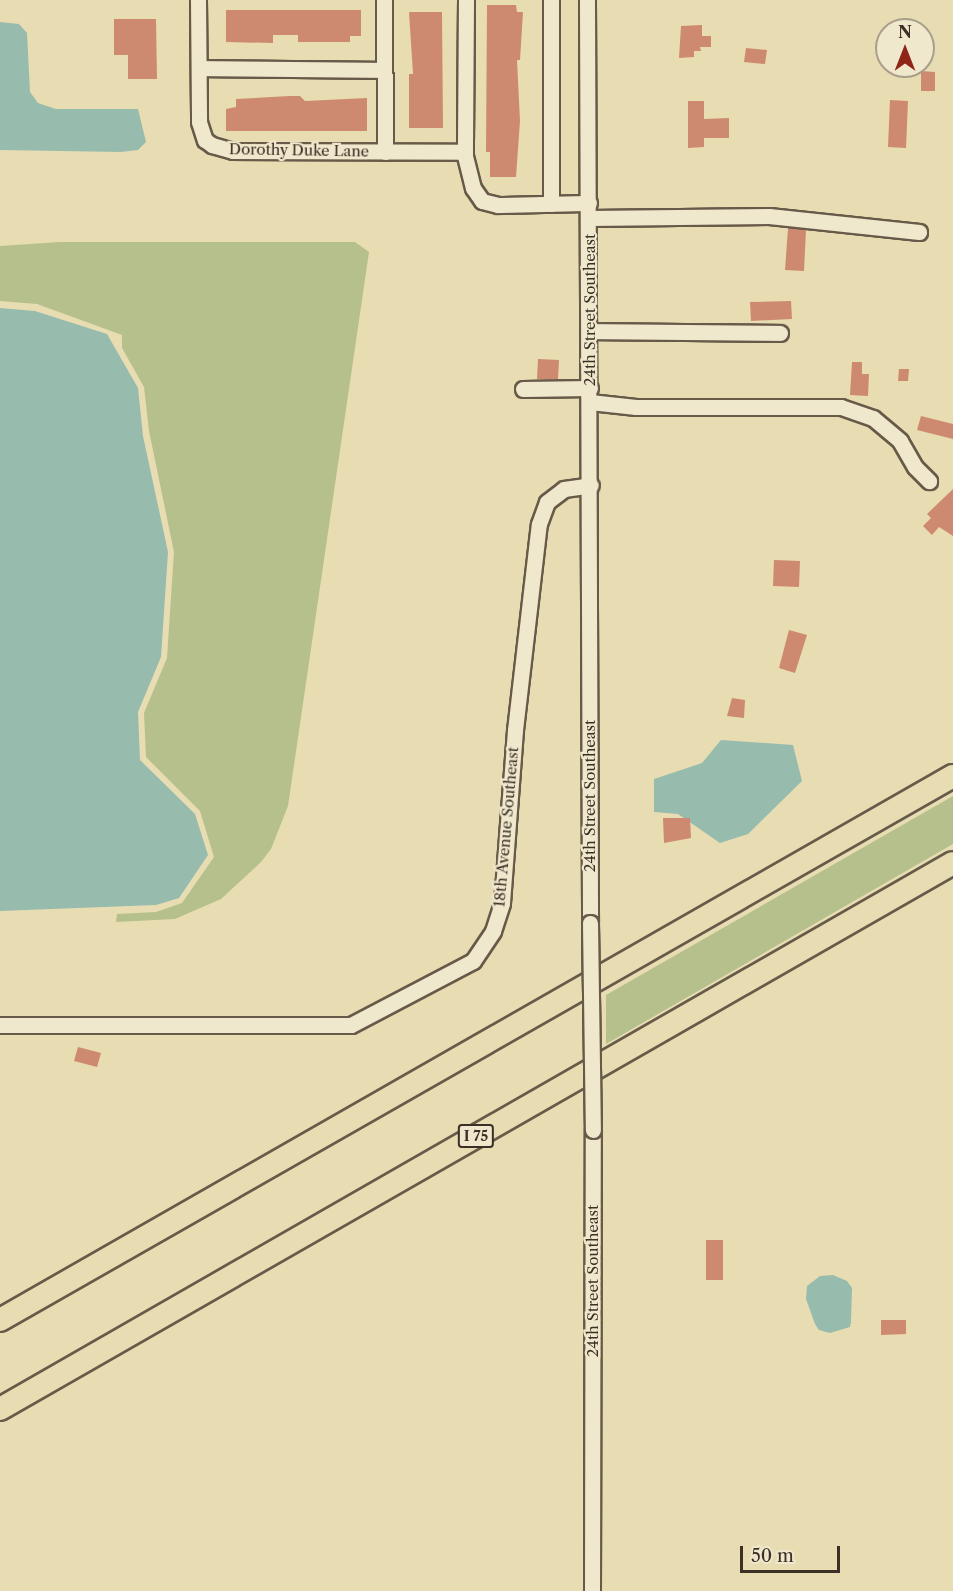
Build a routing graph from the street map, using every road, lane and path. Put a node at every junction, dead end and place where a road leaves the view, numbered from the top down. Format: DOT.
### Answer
graph roads {
  1 [pos="198,0"];
  2 [pos="384,0"];
  3 [pos="466,0"];
  4 [pos="552,0"];
  5 [pos="587,0"];
  6 [pos="199,69"];
  7 [pos="384,70"];
  8 [pos="385,152"];
  9 [pos="465,153"];
  10 [pos="551,204"];
  11 [pos="589,211"];
  12 [pos="919,232"];
  13 [pos="590,331"];
  14 [pos="780,333"];
  15 [pos="523,389"];
  16 [pos="590,395"];
  17 [pos="929,481"];
  18 [pos="591,485"];
  19 [pos="953,776"];
  20 [pos="953,864"];
  21 [pos="0,1025"];
  22 [pos="0,1320"];
  23 [pos="0,1409"];
  24 [pos="592,1591"];
  1 -- 6 [label="street, Dorothy Duke Lane"];
  2 -- 7 [label="street"];
  3 -- 9 [label="street"];
  4 -- 10 [label="street"];
  5 -- 11 [label="street, 24th Street Southeast"];
  6 -- 7 [label="street"];
  6 -- 8 [label="street, Dorothy Duke Lane"];
  7 -- 8 [label="street"];
  8 -- 9 [label="street, Dorothy Duke Lane"];
  9 -- 10 [label="street"];
  10 -- 11 [label="street"];
  11 -- 12 [label="street"];
  11 -- 13 [label="street, 24th Street Southeast"];
  13 -- 14 [label="street"];
  13 -- 16 [label="street, 24th Street Southeast"];
  15 -- 16 [label="street"];
  16 -- 17 [label="street"];
  16 -- 18 [label="street, 24th Street Southeast"];
  18 -- 21 [label="street, 18th Avenue Southeast"];
  18 -- 24 [label="street, 24th Street Southeast, bridge"];
  19 -- 22 [label="highway"];
  20 -- 23 [label="highway, I 75"];
}
